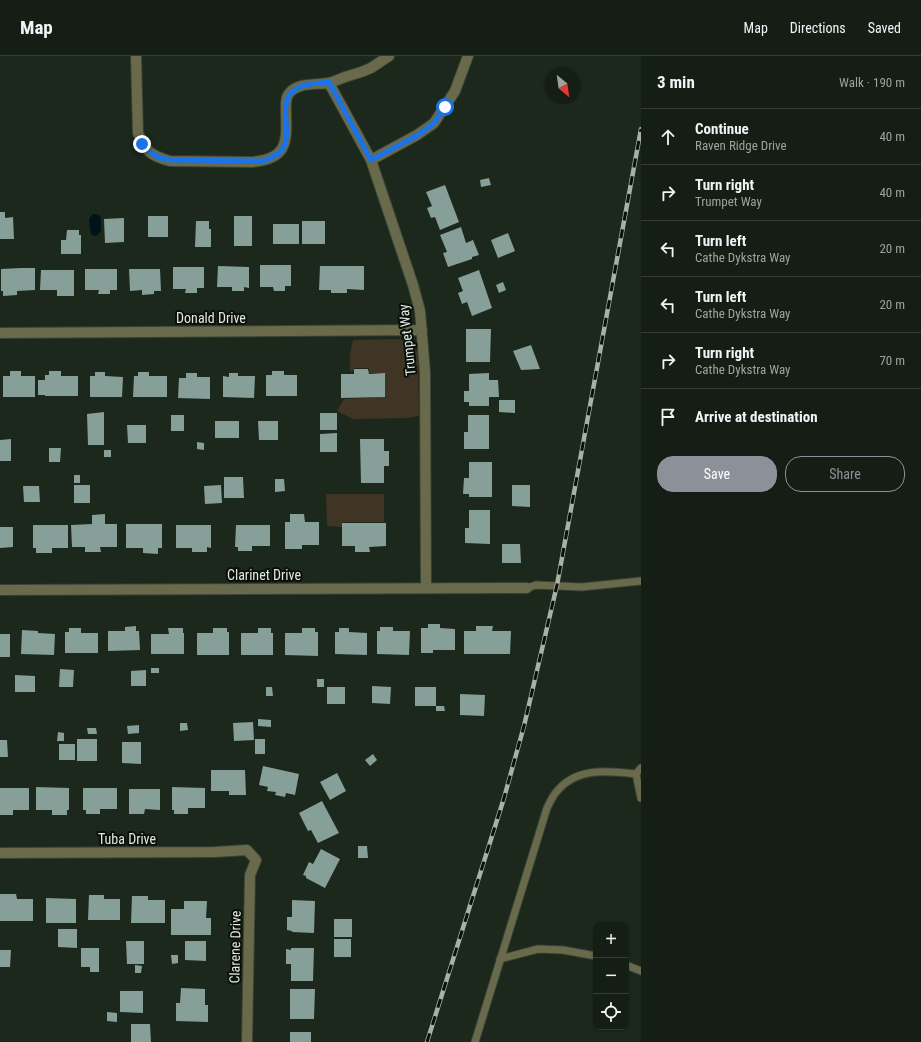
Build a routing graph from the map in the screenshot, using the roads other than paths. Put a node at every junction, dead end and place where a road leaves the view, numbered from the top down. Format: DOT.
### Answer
graph roads {
  1 [pos="136,56"];
  2 [pos="389,56"];
  3 [pos="468,56"];
  4 [pos="329,82"];
  5 [pos="371,160"];
  6 [pos="422,330"];
  7 [pos="0,333"];
  8 [pos="641,582"];
  9 [pos="426,588"];
  10 [pos="527,588"];
  11 [pos="0,590"];
  12 [pos="639,771"];
  13 [pos="641,798"];
  14 [pos="0,853"];
  15 [pos="252,855"];
  16 [pos="593,955"];
  17 [pos="500,959"];
  18 [pos="629,966"];
  19 [pos="641,971"];
  20 [pos="247,1042"];
  21 [pos="475,1042"];
  1 -- 4 [label="street"];
  2 -- 4 [label="street"];
  3 -- 5 [label="street"];
  4 -- 5 [label="street, Trumpet Way"];
  5 -- 6 [label="street, Trumpet Way"];
  6 -- 7 [label="street, Donald Drive"];
  6 -- 9 [label="street, Trumpet Way"];
  8 -- 10 [label="lane"];
  9 -- 10 [label="street, Clarinet Drive"];
  9 -- 11 [label="street, Clarinet Drive"];
  12 -- 13 [label="lane"];
  12 -- 17 [label="lane"];
  14 -- 15 [label="street, Tuba Drive"];
  15 -- 20 [label="street, Clarene Drive"];
  16 -- 17 [label="lane"];
  17 -- 21 [label="lane"];
  18 -- 19 [label="lane"];
}
